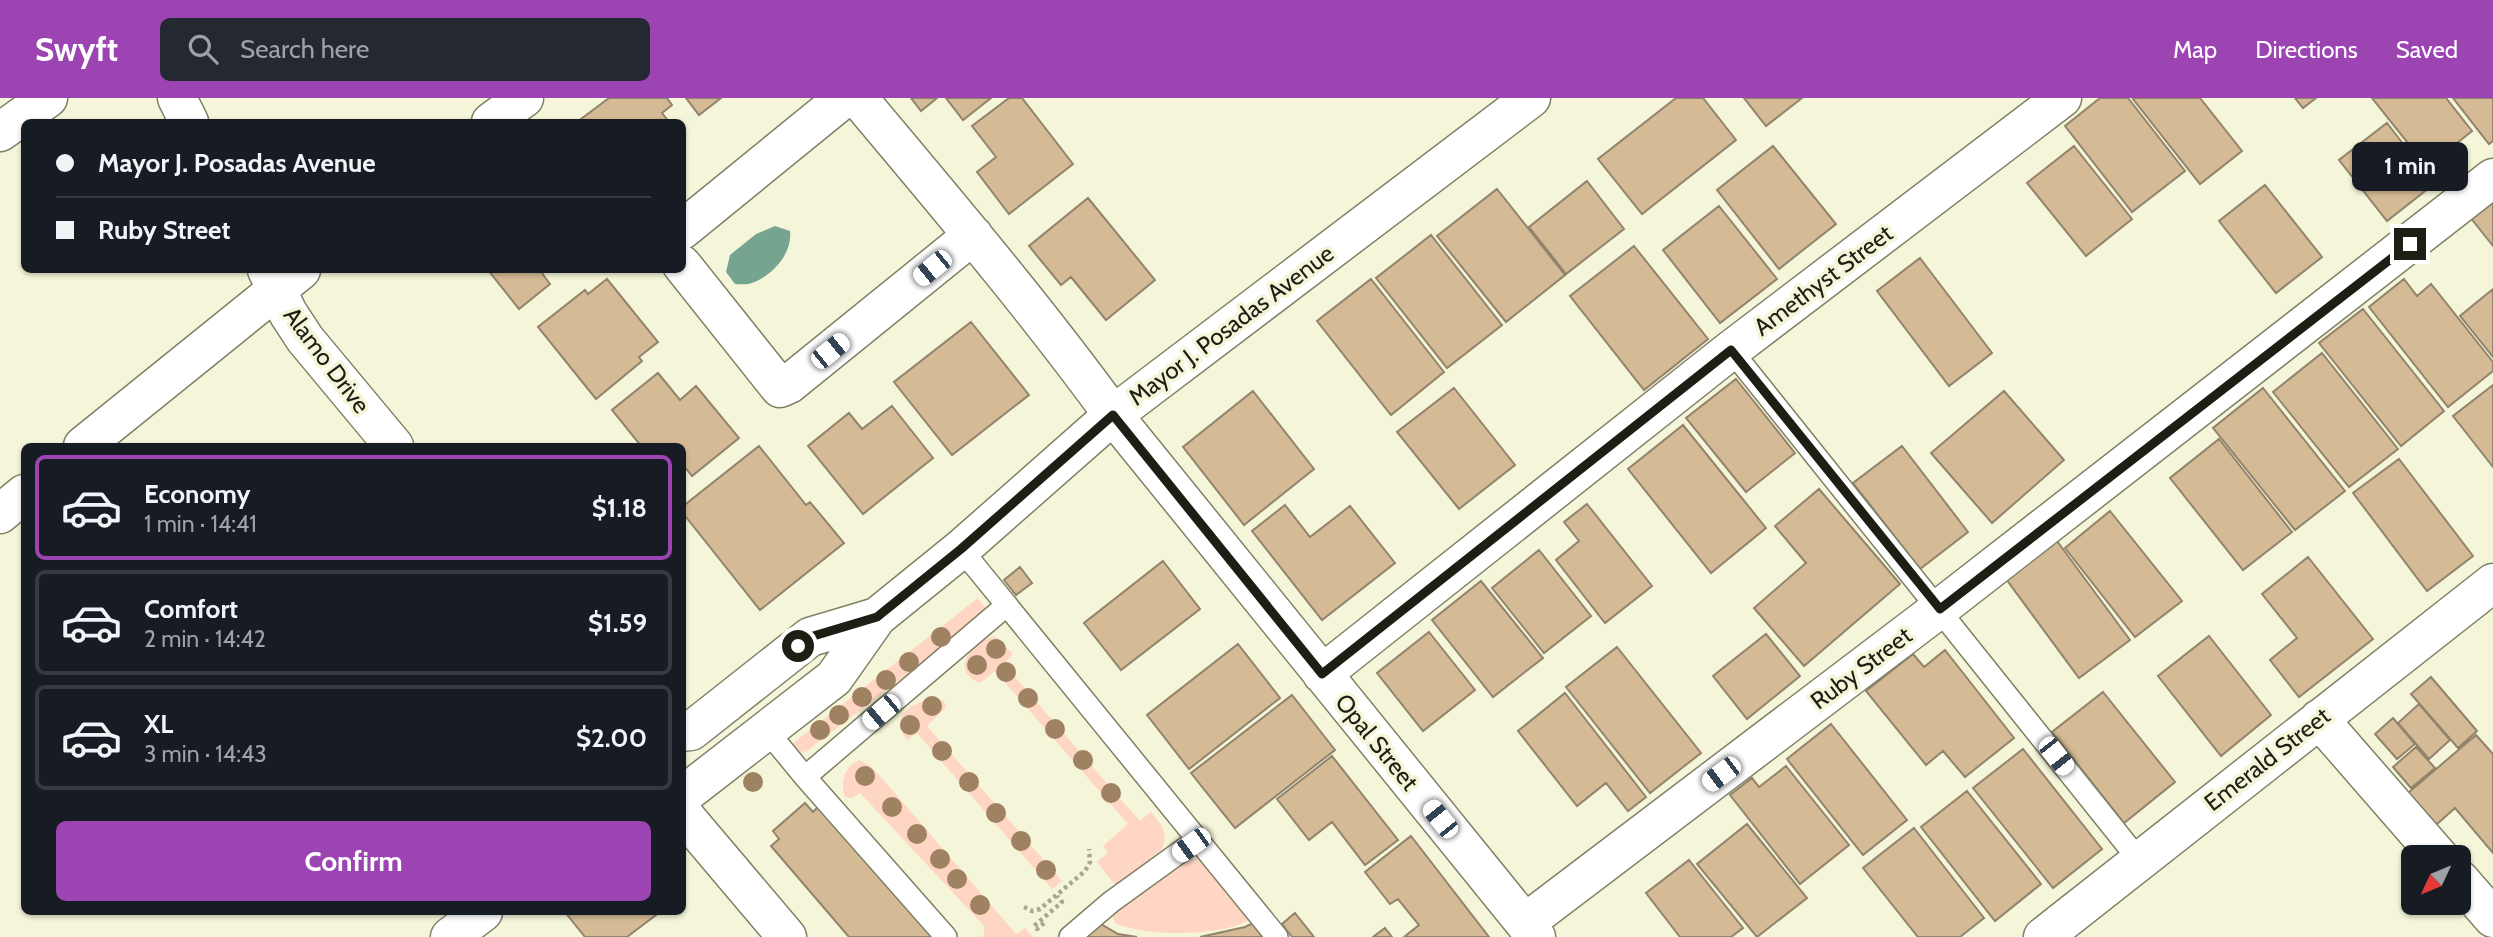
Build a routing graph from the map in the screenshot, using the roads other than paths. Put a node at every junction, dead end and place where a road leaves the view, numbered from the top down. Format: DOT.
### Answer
graph roads {
  1 [pos="48,98"];
  2 [pos="177,98"];
  3 [pos="524,98"];
  4 [pos="844,98"];
  5 [pos="858,98"];
  6 [pos="1531,98"];
  7 [pos="2062,98"];
  8 [pos="188,119"];
  9 [pos="495,119"];
  10 [pos="0,132"];
  11 [pos="2493,178"];
  12 [pos="686,227"];
  13 [pos="973,235"];
  14 [pos="686,270"];
  15 [pos="281,276"];
  16 [pos="1731,350"];
  17 [pos="1113,415"];
  18 [pos="86,443"];
  19 [pos="391,443"];
  20 [pos="21,496"];
  21 [pos="0,514"];
  22 [pos="961,549"];
  23 [pos="2493,583"];
  24 [pos="1007,605"];
  25 [pos="1940,609"];
  26 [pos="877,617"];
  27 [pos="1322,674"];
  28 [pos="2319,719"];
  29 [pos="767,731"];
  30 [pos="686,732"];
  31 [pos="805,778"];
  32 [pos="686,793"];
  33 [pos="686,818"];
  34 [pos="1198,839"];
  35 [pos="2429,845"];
  36 [pos="2139,860"];
  37 [pos="2471,893"];
  38 [pos="479,915"];
  39 [pos="2493,918"];
  40 [pos="1530,930"];
  41 [pos="450,937"];
  42 [pos="787,937"];
  43 [pos="946,937"];
  44 [pos="1070,937"];
  45 [pos="1277,937"];
  46 [pos="2043,937"];
  1 -- 10 [label="street"];
  2 -- 8 [label="street"];
  3 -- 9 [label="street"];
  4 -- 12 [label="street"];
  5 -- 13 [label="street, Opal Street"];
  6 -- 17 [label="street, Mayor J. Posadas Avenue"];
  7 -- 16 [label="street, Amethyst Street"];
  11 -- 25 [label="street, Ruby Street"];
  13 -- 14 [label="street"];
  13 -- 17 [label="street, Opal Street"];
  15 -- 18 [label="street"];
  15 -- 19 [label="street, Alamo Drive"];
  16 -- 25 [label="lane"];
  16 -- 27 [label="street, Amethyst Street"];
  17 -- 22 [label="street, Mayor J. Posadas Avenue"];
  17 -- 27 [label="street, Opal Street"];
  20 -- 21 [label="street"];
  22 -- 24 [label="lane"];
  22 -- 26 [label="street, Mayor J. Posadas Avenue"];
  23 -- 28 [label="street, Emerald Street"];
  24 -- 31 [label="lane"];
  24 -- 34 [label="lane"];
  25 -- 36 [label="lane"];
  25 -- 40 [label="street, Ruby Street"];
  26 -- 29 [label="street, Mayor J. Posadas Avenue"];
  26 -- 30 [label="street, Mayor J. Posadas Avenue"];
  27 -- 40 [label="street, Opal Street"];
  28 -- 35 [label="street"];
  28 -- 36 [label="street, Emerald Street"];
  29 -- 31 [label="lane"];
  29 -- 32 [label="street, Mayor J. Posadas Avenue"];
  31 -- 43 [label="lane"];
  33 -- 42 [label="street"];
  34 -- 44 [label="lane"];
  34 -- 45 [label="lane"];
  36 -- 46 [label="street, Emerald Street"];
  37 -- 39 [label="street"];
  38 -- 41 [label="street"];
}
